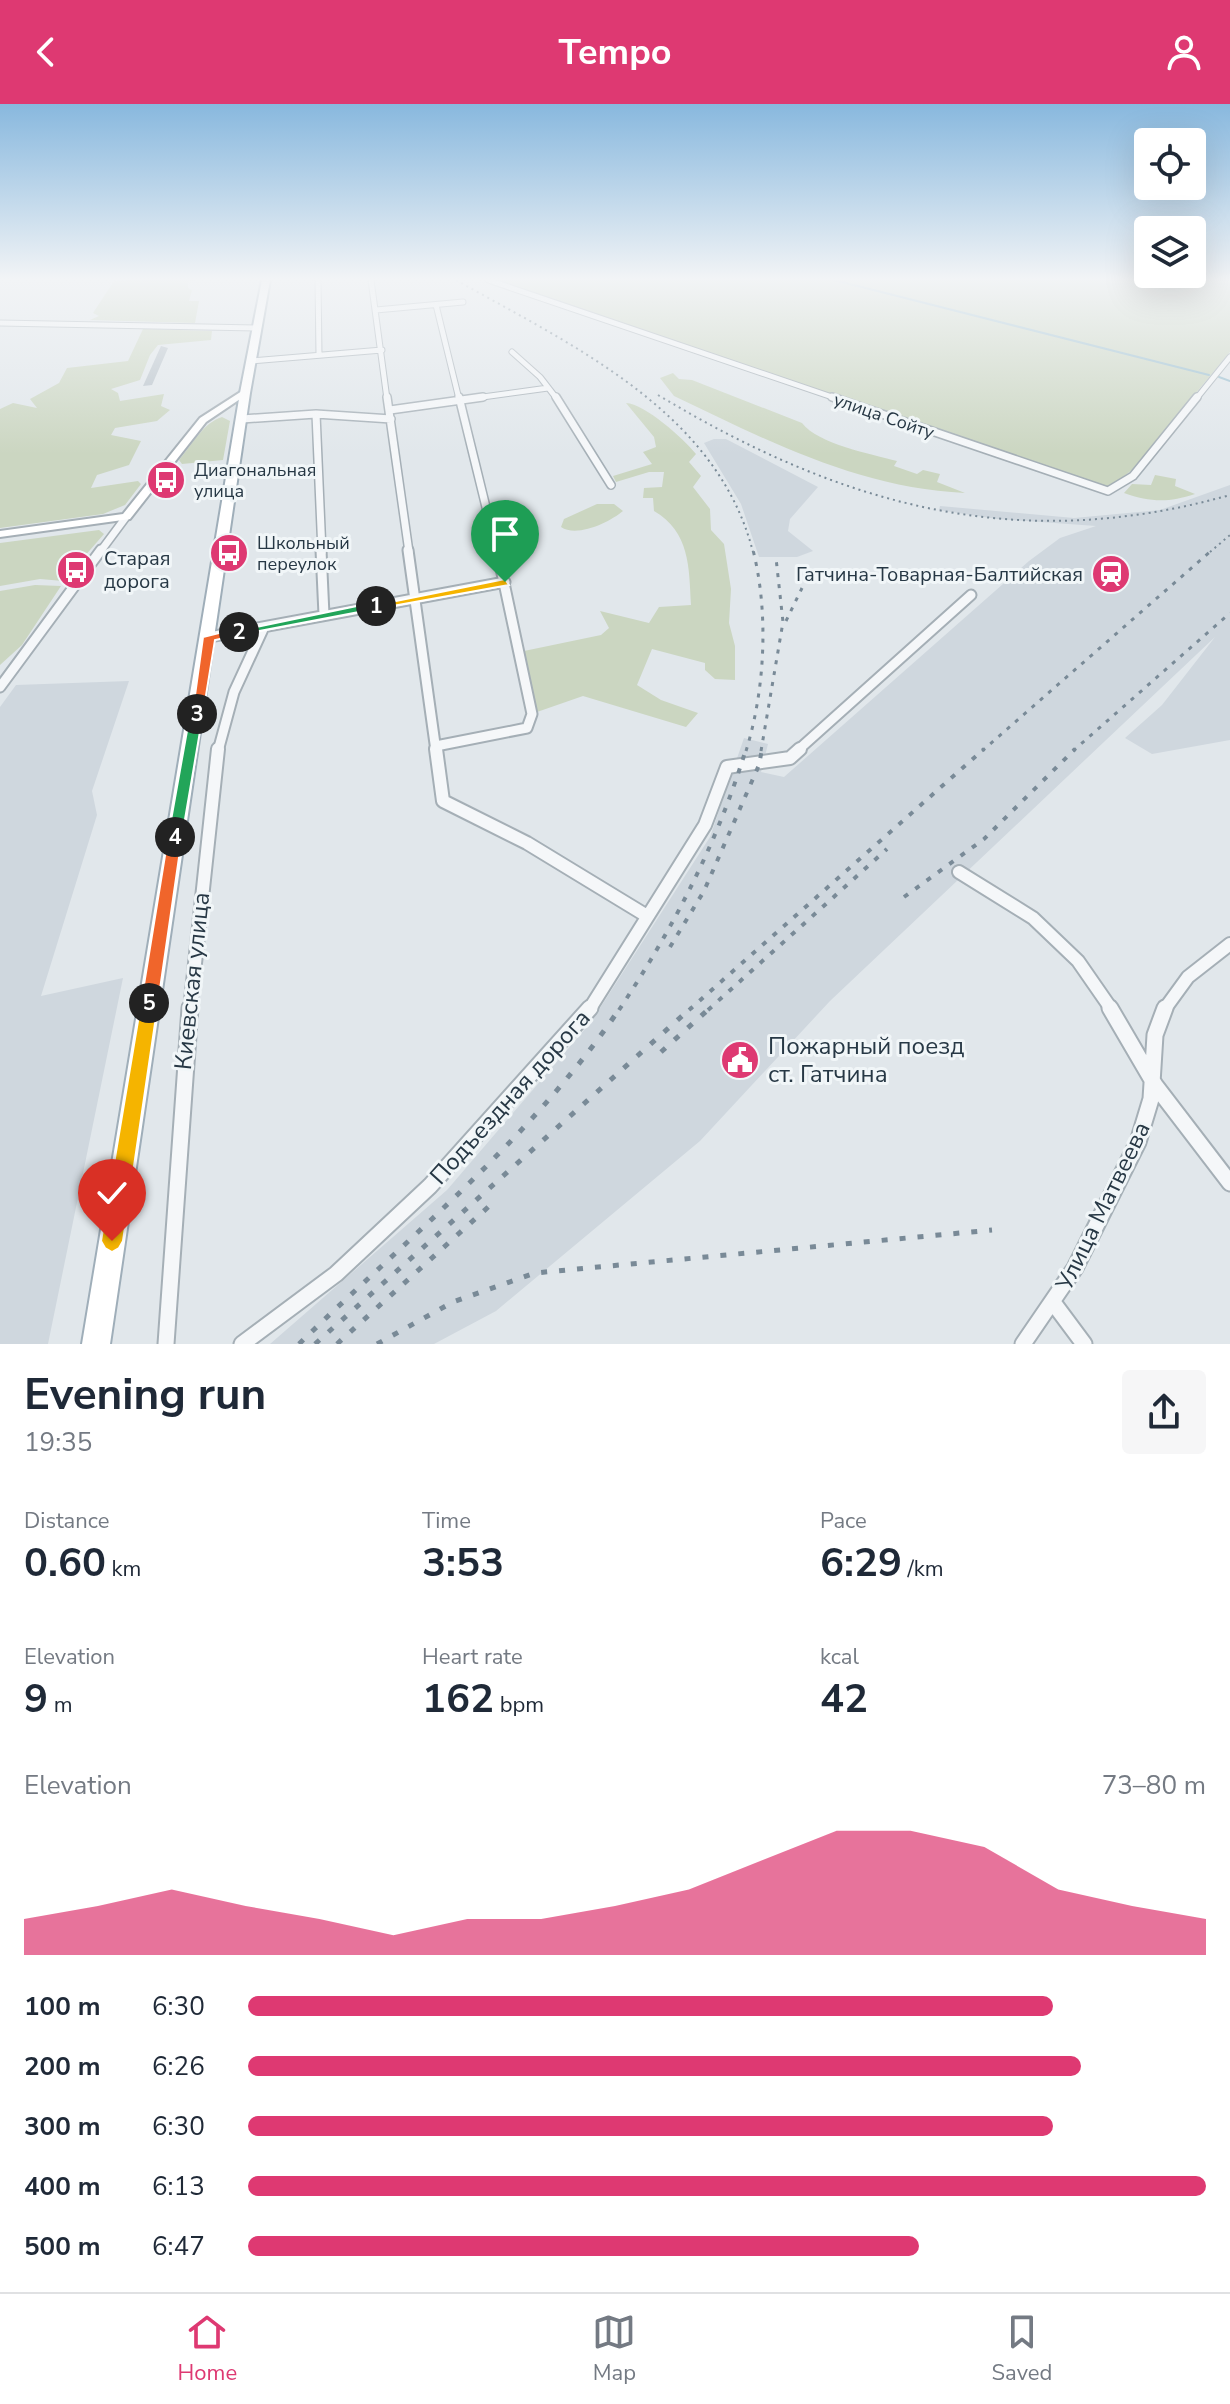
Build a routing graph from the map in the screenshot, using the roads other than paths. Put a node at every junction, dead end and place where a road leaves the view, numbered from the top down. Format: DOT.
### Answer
graph roads {
  1 [pos="254,338"];
  2 [pos="319,338"];
  3 [pos="380,338"];
  4 [pos="444,338"];
  5 [pos="658,338"];
  6 [pos="382,350"];
  7 [pos="512,352"];
  8 [pos="319,355"];
  9 [pos="1230,357"];
  10 [pos="251,361"];
  11 [pos="548,388"];
  12 [pos="460,401"];
  13 [pos="243,408"];
  14 [pos="316,414"];
  15 [pos="391,414"];
  16 [pos="208,416"];
  17 [pos="611,485"];
  18 [pos="126,517"];
  19 [pos="0,534"];
  20 [pos="505,582"];
  21 [pos="971,595"];
  22 [pos="414,599"];
  23 [pos="324,615"];
  24 [pos="264,627"];
  25 [pos="209,637"];
  26 [pos="33,643"];
  27 [pos="0,671"];
  28 [pos="0,687"];
  29 [pos="436,746"];
  30 [pos="959,872"];
  31 [pos="647,916"];
  32 [pos="1230,944"];
  33 [pos="1155,1085"];
  34 [pos="1230,1183"];
  35 [pos="1055,1305"];
  36 [pos="96,1344"];
  37 [pos="166,1344"];
  38 [pos="242,1344"];
  39 [pos="1023,1344"];
  40 [pos="1084,1344"];
  1 -- 10 [label="main road, Киевская улица"];
  2 -- 8 [label="street"];
  3 -- 6 [label="street"];
  4 -- 12 [label="street"];
  5 -- 9 [label="street, улица Сойту"];
  6 -- 8 [label="street"];
  6 -- 15 [label="street"];
  7 -- 11 [label="street"];
  8 -- 10 [label="street"];
  10 -- 13 [label="main road, Киевская улица"];
  11 -- 12 [label="street"];
  11 -- 17 [label="street"];
  12 -- 15 [label="street"];
  12 -- 20 [label="street"];
  13 -- 14 [label="street"];
  13 -- 16 [label="street"];
  13 -- 16 [label="street"];
  13 -- 25 [label="main road, Киевская улица"];
  14 -- 15 [label="street"];
  14 -- 23 [label="street"];
  15 -- 22 [label="street"];
  16 -- 18 [label="street"];
  18 -- 19 [label="street"];
  18 -- 26 [label="street"];
  20 -- 22 [label="street"];
  20 -- 29 [label="street"];
  21 -- 31 [label="street, Подъездная дорога"];
  22 -- 23 [label="street"];
  22 -- 29 [label="street"];
  23 -- 24 [label="street"];
  24 -- 25 [label="street"];
  24 -- 37 [label="street, Киевская улица"];
  25 -- 36 [label="main road, Киевская улица"];
  26 -- 27 [label="street"];
  26 -- 28 [label="street"];
  29 -- 31 [label="street"];
  30 -- 33 [label="street"];
  31 -- 38 [label="street, Подъездная дорога"];
  32 -- 33 [label="street, Улица Матвеева"];
  33 -- 34 [label="street"];
  33 -- 35 [label="street, Улица Матвеева"];
  35 -- 39 [label="street, Улица Матвеева"];
  35 -- 40 [label="street"];
}
